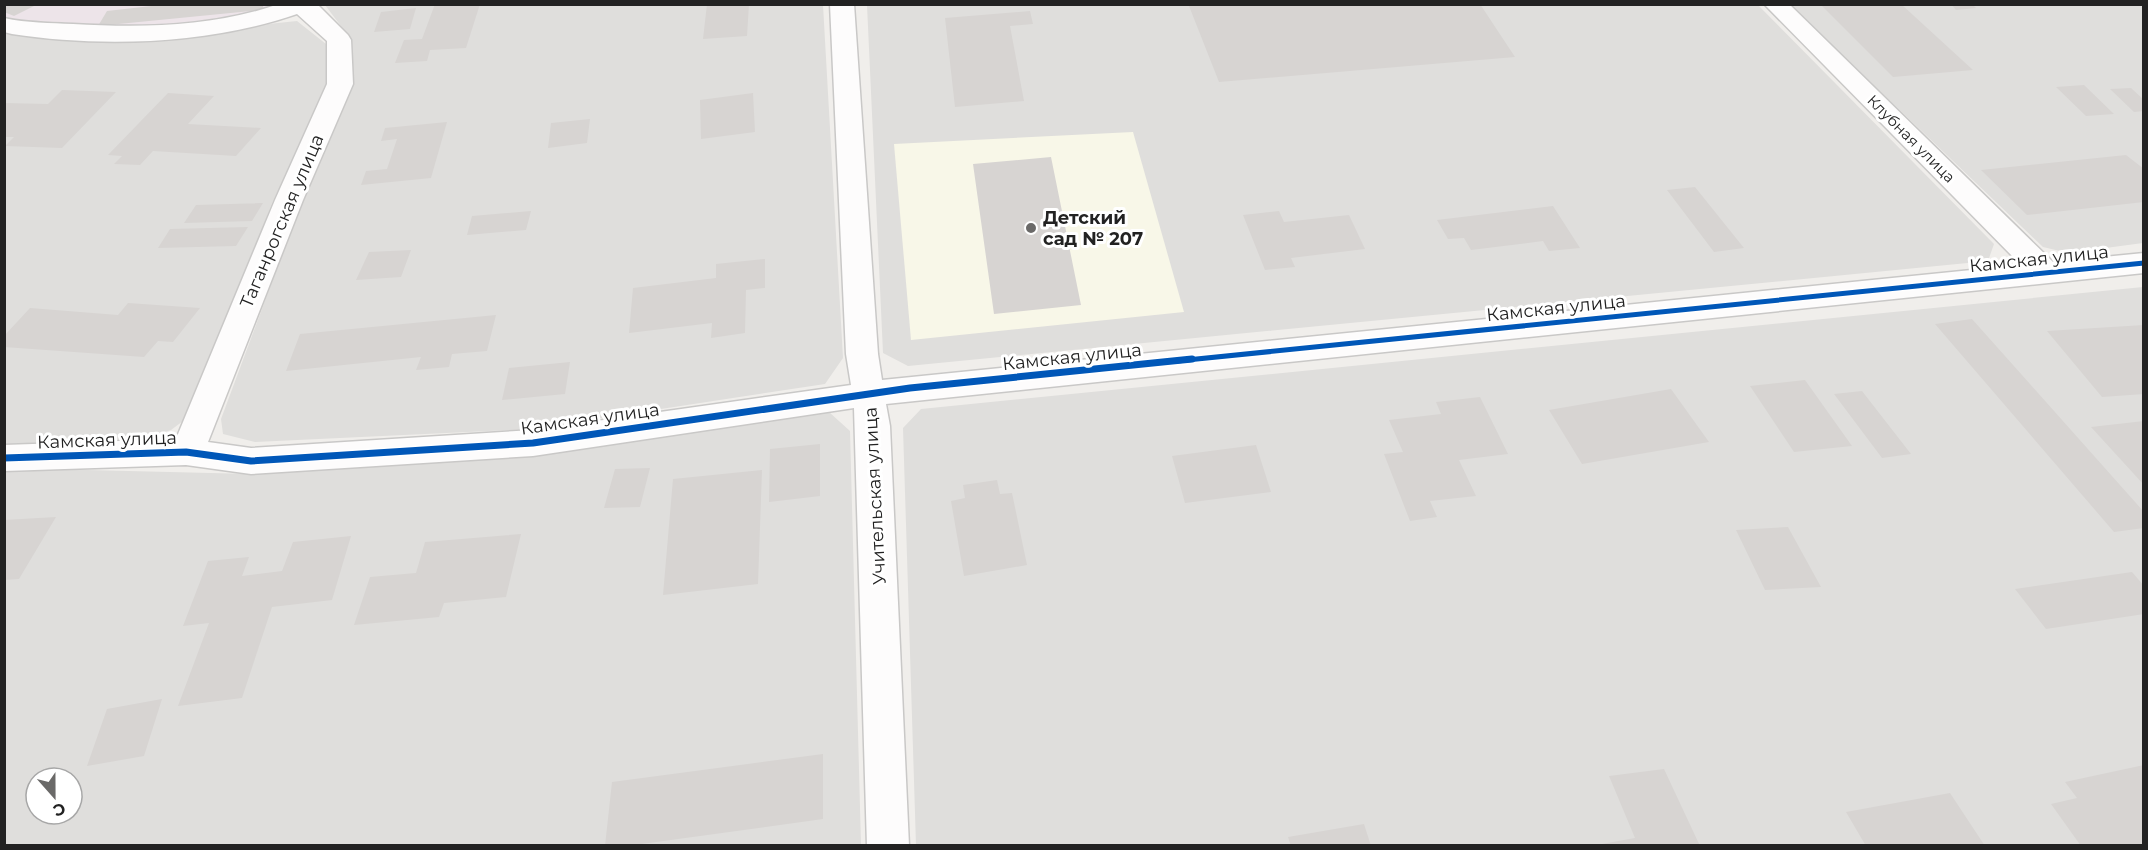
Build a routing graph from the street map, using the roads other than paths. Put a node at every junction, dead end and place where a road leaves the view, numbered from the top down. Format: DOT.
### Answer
graph roads {
  1 [pos="842,4"];
  2 [pos="1775,4"];
  3 [pos="298,5"];
  4 [pos="4,25"];
  5 [pos="2144,262"];
  6 [pos="2047,274"];
  7 [pos="870,394"];
  8 [pos="186,452"];
  9 [pos="4,458"];
  10 [pos="888,846"];
  1 -- 7 [label="street, Учительская улица"];
  2 -- 6 [label="street, Клубная улица"];
  3 -- 4 [label="street"];
  3 -- 8 [label="street, Таганрогская улица"];
  5 -- 6 [label="street, Камская улица"];
  6 -- 7 [label="street, Камская улица"];
  7 -- 8 [label="street, Камская улица"];
  7 -- 10 [label="street, Учительская улица"];
  8 -- 9 [label="street, Камская улица"];
}
